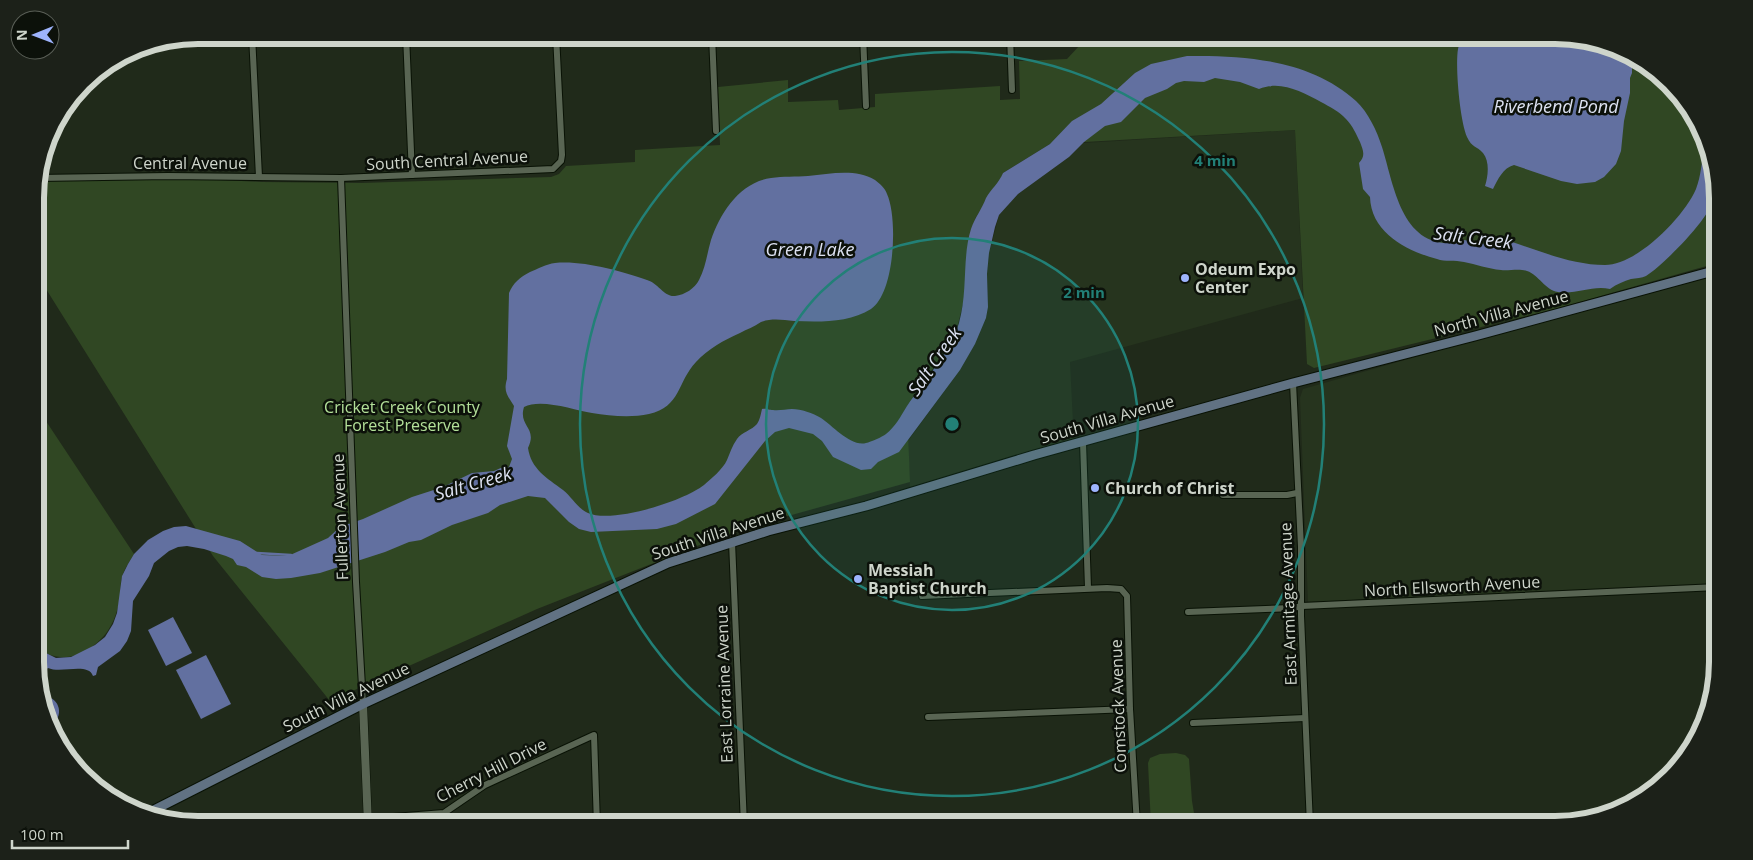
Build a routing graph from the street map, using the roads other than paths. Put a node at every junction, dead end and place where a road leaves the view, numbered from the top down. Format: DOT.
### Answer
graph roads {
  1 [pos="252,44"];
  2 [pos="406,44"];
  3 [pos="556,44"];
  4 [pos="712,44"];
  5 [pos="863,44"];
  6 [pos="1010,44"];
  7 [pos="1012,90"];
  8 [pos="866,106"];
  9 [pos="716,131"];
  10 [pos="412,175"];
  11 [pos="259,177"];
  12 [pos="46,178"];
  13 [pos="342,178"];
  14 [pos="1709,272"];
  15 [pos="1293,383"];
  16 [pos="1083,442"];
  17 [pos="1297,493"];
  18 [pos="1223,495"];
  19 [pos="732,542"];
  20 [pos="1709,587"];
  21 [pos="1088,588"];
  22 [pos="922,596"];
  23 [pos="1302,606"];
  24 [pos="1188,612"];
  25 [pos="363,704"];
  26 [pos="1130,709"];
  27 [pos="928,717"];
  28 [pos="1305,718"];
  29 [pos="1193,723"];
  30 [pos="160,811"];
  31 [pos="368,816"];
  32 [pos="419,816"];
  33 [pos="597,816"];
  34 [pos="744,816"];
  35 [pos="1136,816"];
  36 [pos="1310,816"];
  1 -- 11 [label="street"];
  2 -- 10 [label="street"];
  3 -- 10 [label="street, South Central Avenue"];
  4 -- 9 [label="street"];
  5 -- 8 [label="street"];
  6 -- 7 [label="street"];
  10 -- 13 [label="street, South Central Avenue"];
  11 -- 12 [label="street, Central Avenue"];
  11 -- 13 [label="street, Central Avenue"];
  13 -- 25 [label="street, Fullerton Avenue"];
  14 -- 15 [label="main road, North Villa Avenue"];
  15 -- 16 [label="main road, South Villa Avenue"];
  15 -- 17 [label="street, East Armitage Avenue"];
  16 -- 19 [label="main road, South Villa Avenue"];
  16 -- 21 [label="street"];
  17 -- 18 [label="street"];
  17 -- 23 [label="street, East Armitage Avenue"];
  19 -- 25 [label="main road, South Villa Avenue"];
  19 -- 34 [label="street, East Lorraine Avenue"];
  20 -- 23 [label="street, North Ellsworth Avenue"];
  21 -- 22 [label="street"];
  21 -- 26 [label="street, Comstock Avenue"];
  23 -- 24 [label="street, North Ellsworth Avenue"];
  23 -- 28 [label="street, East Armitage Avenue"];
  25 -- 30 [label="main road, South Villa Avenue"];
  25 -- 31 [label="street"];
  26 -- 27 [label="street"];
  26 -- 35 [label="street, Comstock Avenue"];
  28 -- 29 [label="street"];
  28 -- 36 [label="street, East Armitage Avenue"];
  32 -- 33 [label="street, Cherry Hill Drive"];
}
